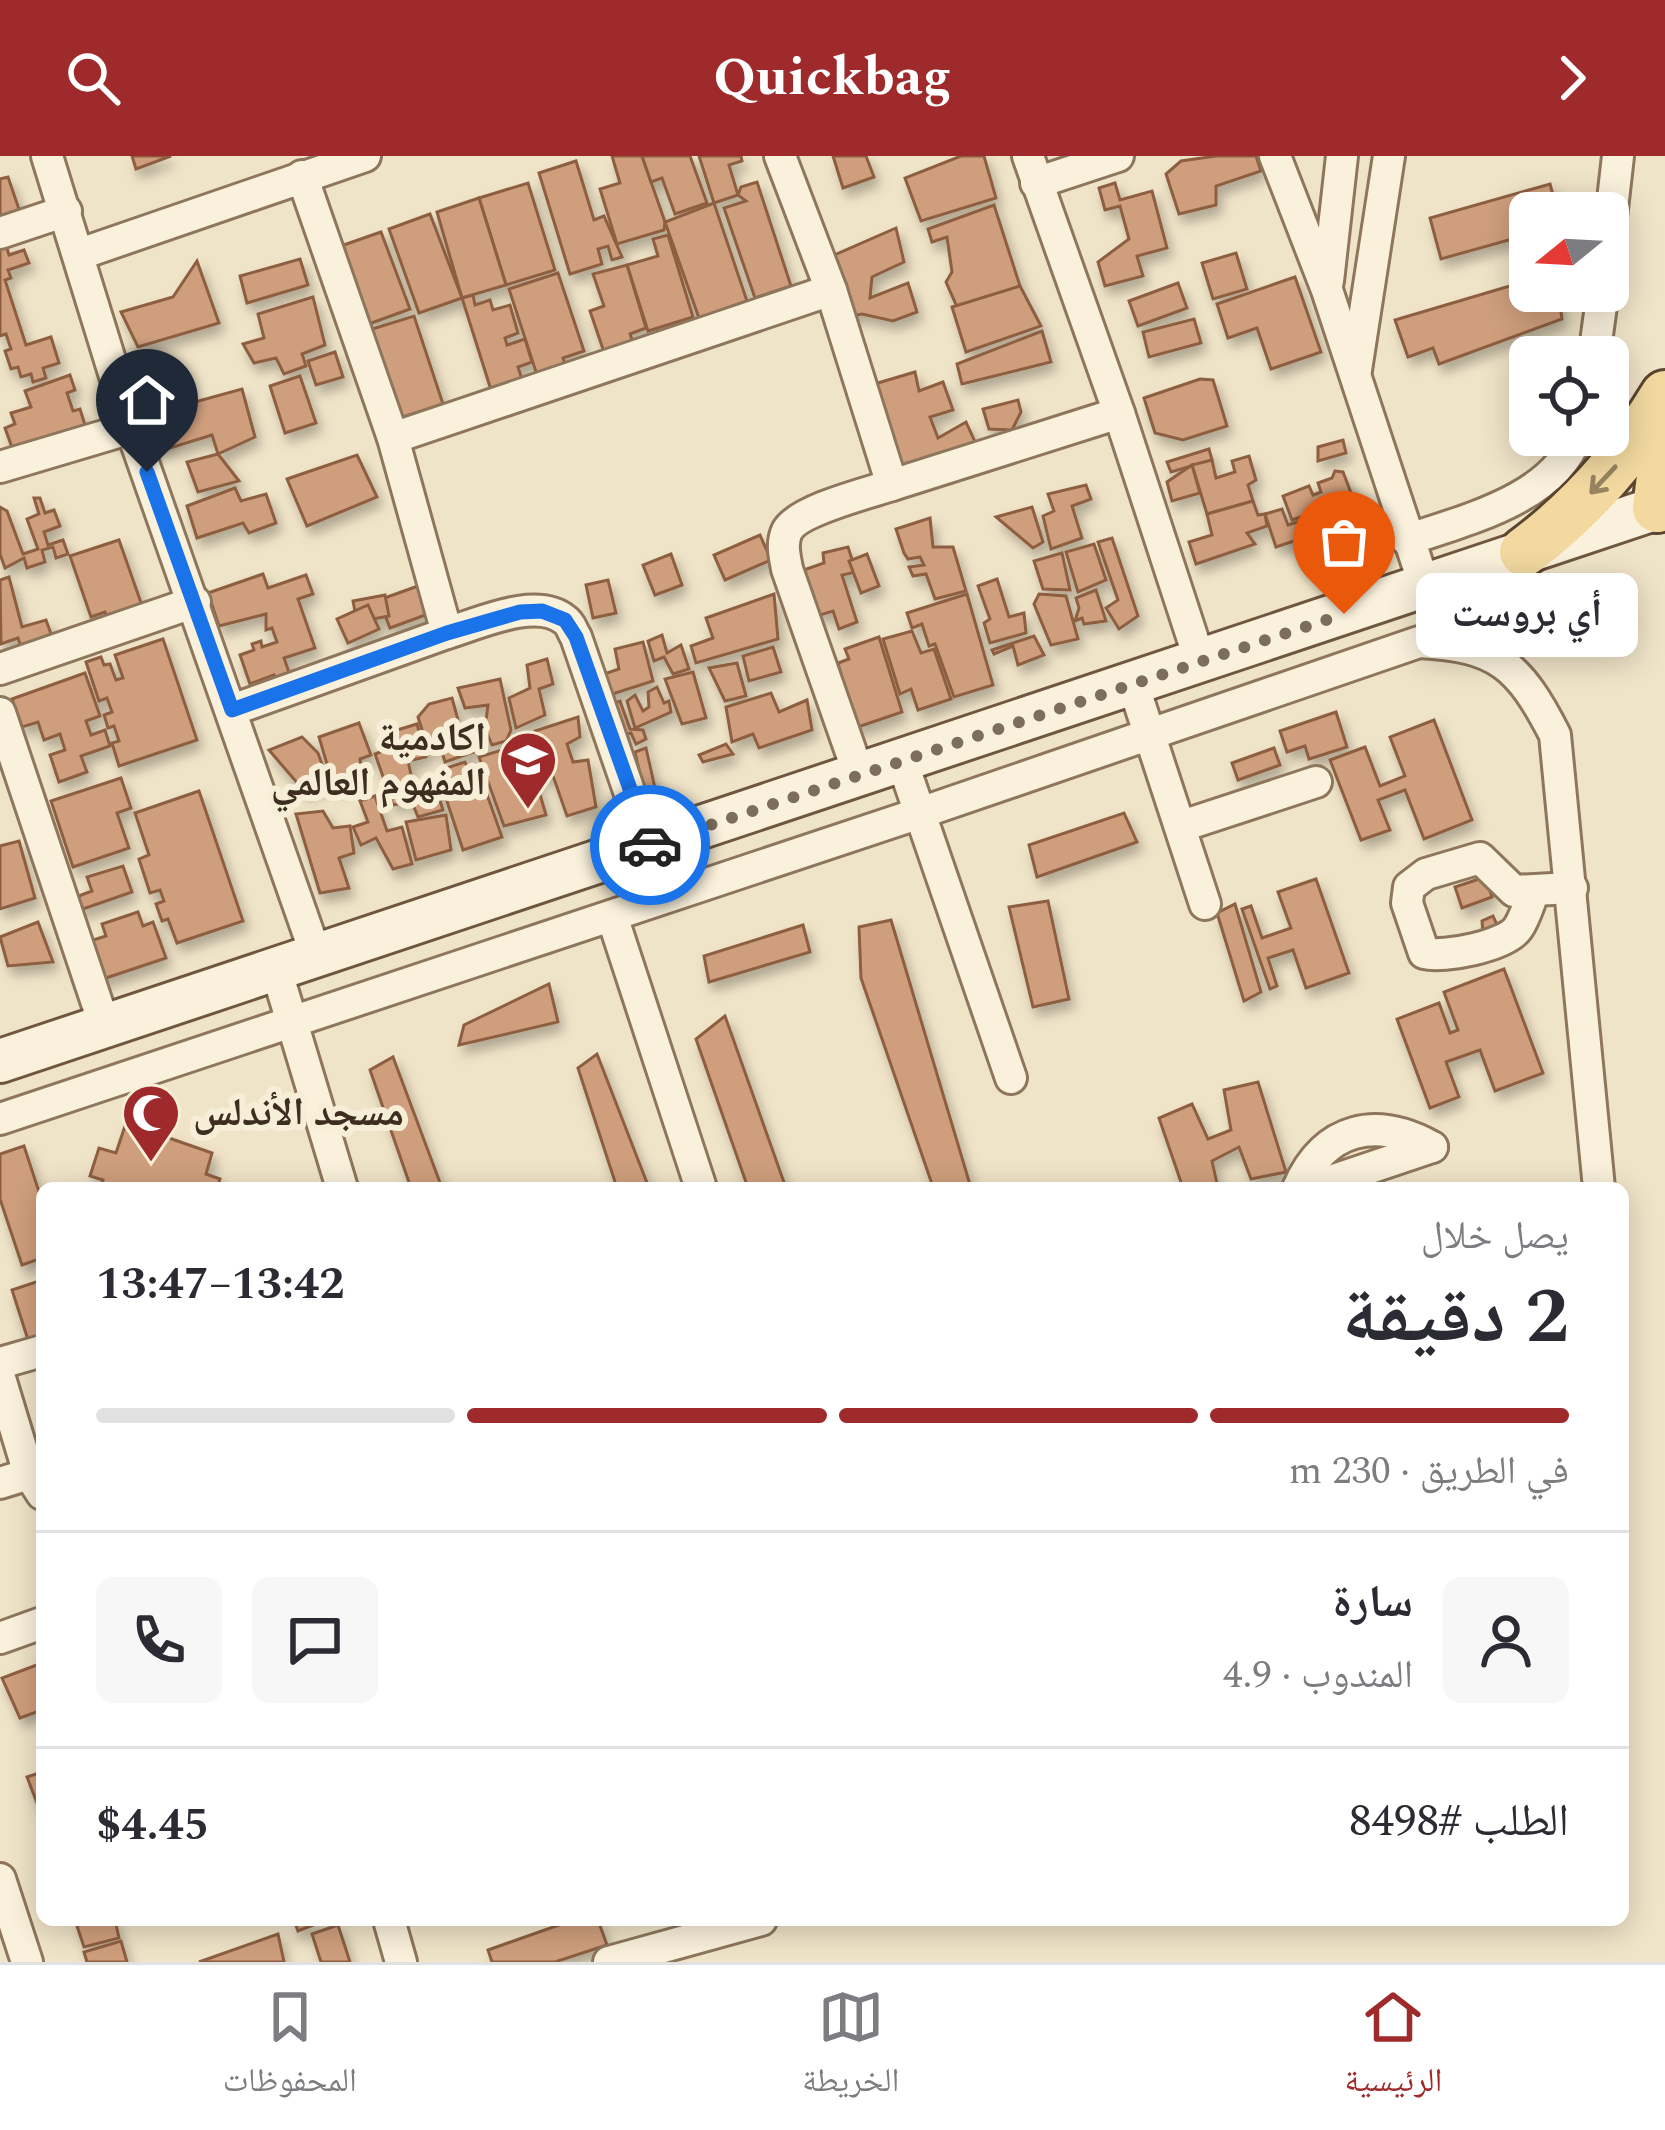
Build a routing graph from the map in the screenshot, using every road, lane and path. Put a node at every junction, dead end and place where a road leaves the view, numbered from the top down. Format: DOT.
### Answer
graph roads {
  1 [pos="46,156"];
  2 [pos="365,156"];
  3 [pos="780,156"];
  4 [pos="1118,156"];
  5 [pos="1275,156"];
  6 [pos="1342,156"];
  7 [pos="1389,156"];
  8 [pos="1618,156"];
  9 [pos="1032,169"];
  10 [pos="302,176"];
  11 [pos="1614,192"];
  12 [pos="65,211"];
  13 [pos="0,233"];
  14 [pos="80,254"];
  15 [pos="831,290"];
  16 [pos="1327,290"];
  17 [pos="1355,378"];
  18 [pos="1665,395"];
  19 [pos="1119,413"];
  20 [pos="131,428"];
  21 [pos="393,438"];
  22 [pos="1665,446"];
  23 [pos="1566,456"];
  24 [pos="0,467"];
  25 [pos="892,484"];
  26 [pos="1661,507"];
  27 [pos="1407,540"];
  28 [pos="1524,552"];
  29 [pos="1425,587"];
  30 [pos="194,602"];
  31 [pos="447,633"];
  32 [pos="1200,661"];
  33 [pos="0,669"];
  34 [pos="1133,684"];
  35 [pos="232,710"];
  36 [pos="0,712"];
  37 [pos="1150,732"];
  38 [pos="902,761"];
  39 [pos="859,775"];
  40 [pos="1316,782"];
  41 [pos="31,802"];
  42 [pos="0,811"];
  43 [pos="920,813"];
  44 [pos="1181,826"];
  45 [pos="648,846"];
  46 [pos="1571,888"];
  47 [pos="1534,891"];
  48 [pos="1205,904"];
  49 [pos="612,916"];
  50 [pos="296,962"];
  51 [pos="293,1022"];
  52 [pos="104,1027"];
  53 [pos="0,1061"];
  54 [pos="1011,1078"];
  55 [pos="0,1119"];
  56 [pos="340,1182"];
  57 [pos="699,1182"];
  58 [pos="1301,1182"];
  59 [pos="1328,1182"];
  60 [pos="1598,1182"];
  61 [pos="36,1353"];
  62 [pos="0,1363"];
  63 [pos="0,1378"];
  64 [pos="24,1483"];
  65 [pos="36,1625"];
  66 [pos="0,1638"];
  67 [pos="0,1879"];
  68 [pos="391,1926"];
  69 [pos="739,1926"];
  70 [pos="28,1962"];
  71 [pos="401,1962"];
  72 [pos="609,1962"];
  1 -- 12 [label="street"];
  2 -- 10 [label="street"];
  3 -- 15 [label="street"];
  4 -- 9 [label="street"];
  5 -- 16 [label="street"];
  6 -- 16 [label="street"];
  7 -- 17 [label="street"];
  8 -- 11 [label="street"];
  9 -- 19 [label="street"];
  10 -- 14 [label="street"];
  10 -- 21 [label="street"];
  12 -- 13 [label="street"];
  12 -- 14 [label="street"];
  14 -- 20 [label="street"];
  15 -- 21 [label="street"];
  15 -- 25 [label="street"];
  16 -- 17 [label="street"];
  17 -- 27 [label="street"];
  18 -- 28 [label="main road, one-way"];
  19 -- 25 [label="street"];
  19 -- 32 [label="street"];
  20 -- 24 [label="street"];
  20 -- 30 [label="street"];
  21 -- 31 [label="street"];
  22 -- 26 [label="main road"];
  23 -- 27 [label="street"];
  25 -- 39 [label="street"];
  26 -- 28 [label="main road"];
  27 -- 29 [label="street"];
  28 -- 29 [label="main road"];
  29 -- 32 [label="main road"];
  30 -- 33 [label="street"];
  30 -- 35 [label="street"];
  31 -- 35 [label="street"];
  31 -- 45 [label="street"];
  32 -- 34 [label="main road"];
  34 -- 37 [label="street"];
  34 -- 38 [label="main road"];
  35 -- 50 [label="street"];
  36 -- 41 [label="street"];
  37 -- 43 [label="street"];
  37 -- 44 [label="street"];
  37 -- 46 [label="street"];
  38 -- 39 [label="main road"];
  38 -- 43 [label="street"];
  39 -- 45 [label="main road"];
  40 -- 44 [label="street"];
  41 -- 42 [label="street"];
  41 -- 52 [label="street"];
  43 -- 49 [label="street"];
  43 -- 54 [label="street"];
  44 -- 48 [label="street"];
  45 -- 50 [label="main road"];
  46 -- 47 [label="street"];
  46 -- 60 [label="street"];
  49 -- 51 [label="street"];
  49 -- 57 [label="street"];
  50 -- 51 [label="street"];
  50 -- 52 [label="main road"];
  51 -- 55 [label="street"];
  51 -- 56 [label="street"];
  52 -- 53 [label="main road"];
  58 -- 59 [label="street"];
  61 -- 62 [label="street"];
  63 -- 64 [label="street"];
  65 -- 66 [label="street"];
  67 -- 70 [label="street"];
  68 -- 71 [label="street"];
  69 -- 72 [label="street"];
}
